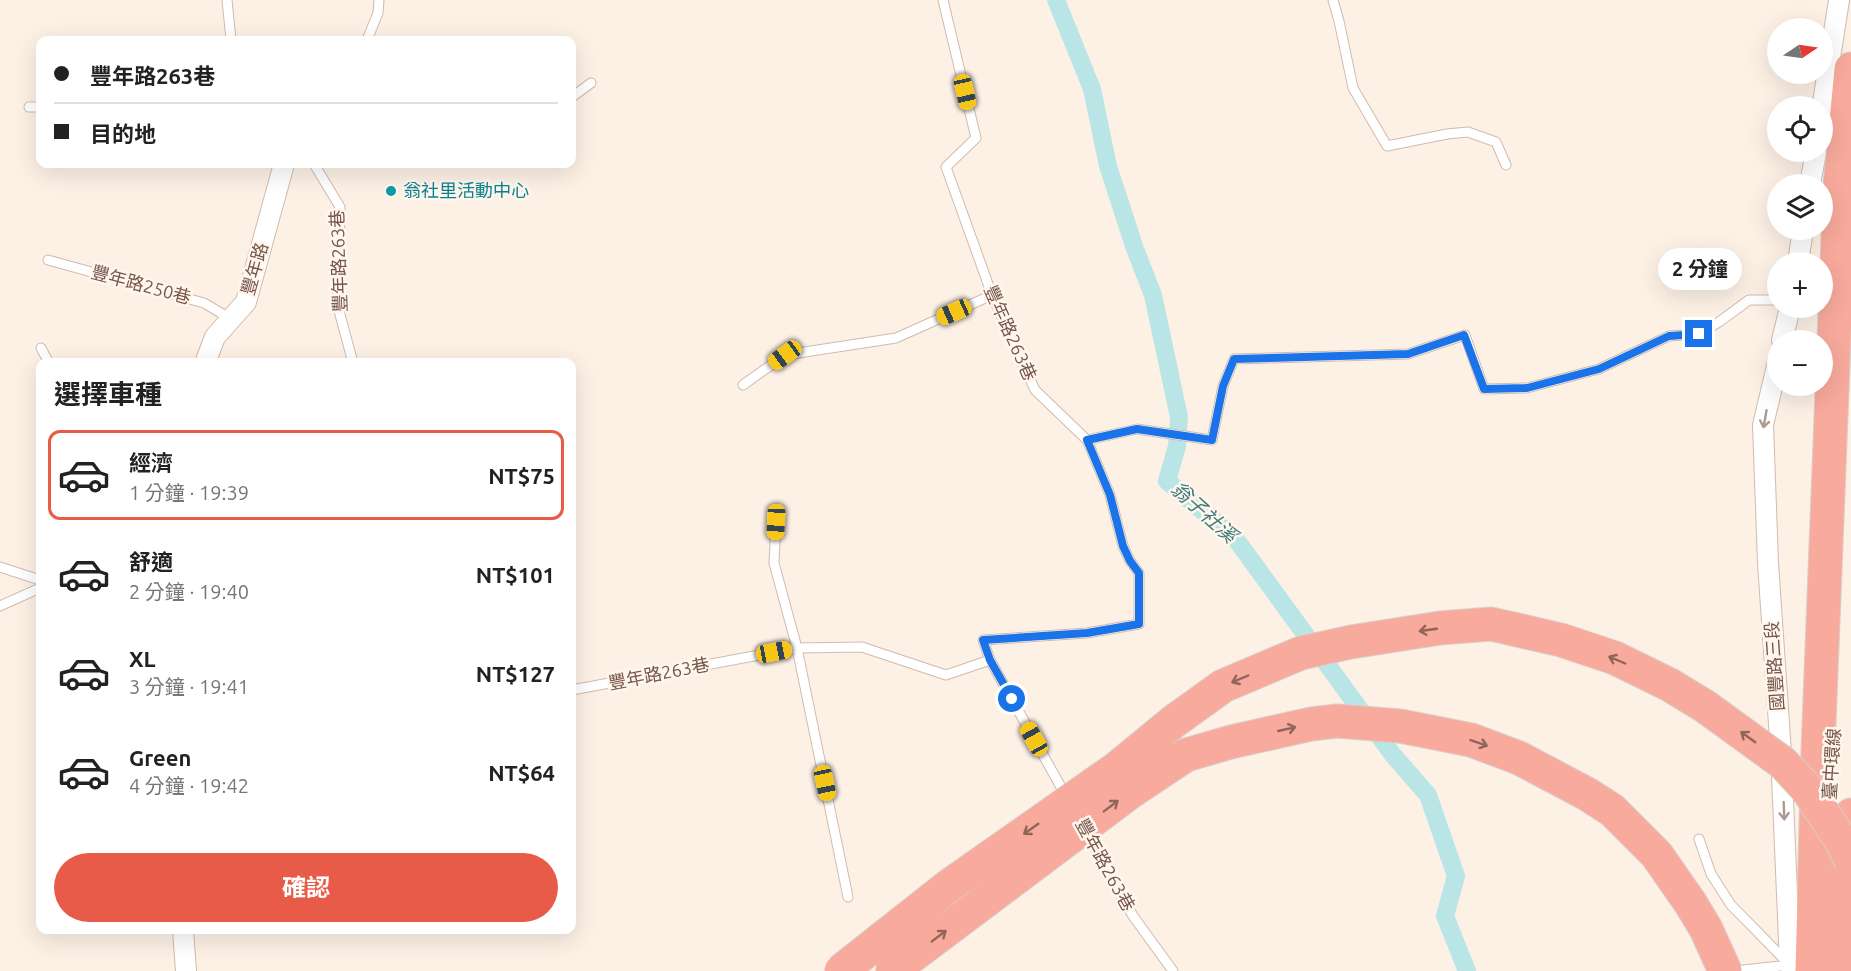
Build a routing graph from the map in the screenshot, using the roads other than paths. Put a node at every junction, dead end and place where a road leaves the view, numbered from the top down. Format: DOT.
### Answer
graph roads {
  1 [pos="227,0"];
  2 [pos="380,0"];
  3 [pos="943,0"];
  4 [pos="1333,0"];
  5 [pos="1839,0"];
  6 [pos="231,36"];
  7 [pos="369,36"];
  8 [pos="1851,69"];
  9 [pos="591,83"];
  10 [pos="576,94"];
  11 [pos="1824,96"];
  12 [pos="29,107"];
  13 [pos="36,107"];
  14 [pos="1506,165"];
  15 [pos="284,168"];
  16 [pos="316,168"];
  17 [pos="48,260"];
  18 [pos="992,295"];
  19 [pos="1767,300"];
  20 [pos="231,319"];
  21 [pos="41,348"];
  22 [pos="46,358"];
  23 [pos="207,358"];
  24 [pos="352,358"];
  25 [pos="743,385"];
  26 [pos="1770,396"];
  27 [pos="1851,414"];
  28 [pos="1087,440"];
  29 [pos="776,522"];
  30 [pos="0,567"];
  31 [pos="36,579"];
  32 [pos="36,590"];
  33 [pos="0,606"];
  34 [pos="797,648"];
  35 [pos="990,660"];
  36 [pos="576,689"];
  37 [pos="1851,815"];
  38 [pos="1699,839"];
  39 [pos="1851,861"];
  40 [pos="1851,896"];
  41 [pos="848,897"];
  42 [pos="183,934"];
  43 [pos="1803,970"];
  44 [pos="186,971"];
  45 [pos="841,971"];
  46 [pos="892,971"];
  47 [pos="1173,971"];
  48 [pos="1725,971"];
  49 [pos="1734,971"];
  50 [pos="1843,971"];
  1 -- 6 [label="lane"];
  2 -- 7 [label="lane"];
  3 -- 18 [label="lane, 豐年路263巷"];
  4 -- 14 [label="lane"];
  5 -- 11 [label="street"];
  8 -- 43 [label="highway, bridge"];
  9 -- 10 [label="lane"];
  12 -- 13 [label="lane"];
  15 -- 20 [label="street, 豐年路"];
  16 -- 24 [label="lane, 豐年路263巷"];
  17 -- 20 [label="lane, 豐年路250巷"];
  18 -- 25 [label="lane"];
  18 -- 28 [label="lane, 豐年路263巷"];
  19 -- 28 [label="lane"];
  20 -- 23 [label="street, 豐年路"];
  21 -- 22 [label="lane"];
  26 -- 43 [label="street, 國豐路三段, one-way"];
  27 -- 43 [label="highway, 臺中環線"];
  28 -- 35 [label="lane, 豐年路263巷"];
  29 -- 34 [label="lane"];
  30 -- 31 [label="lane"];
  32 -- 33 [label="lane"];
  34 -- 35 [label="lane, 豐年路263巷"];
  34 -- 36 [label="lane, 豐年路263巷"];
  34 -- 41 [label="lane"];
  35 -- 47 [label="lane, 豐年路263巷"];
  37 -- 50 [label="highway, 臺中環線, bridge"];
  38 -- 43 [label="lane"];
  39 -- 45 [label="highway, one-way, bridge"];
  40 -- 50 [label="highway"];
  42 -- 44 [label="street"];
  43 -- 49 [label="lane"];
  46 -- 48 [label="highway, one-way, bridge"];
}
